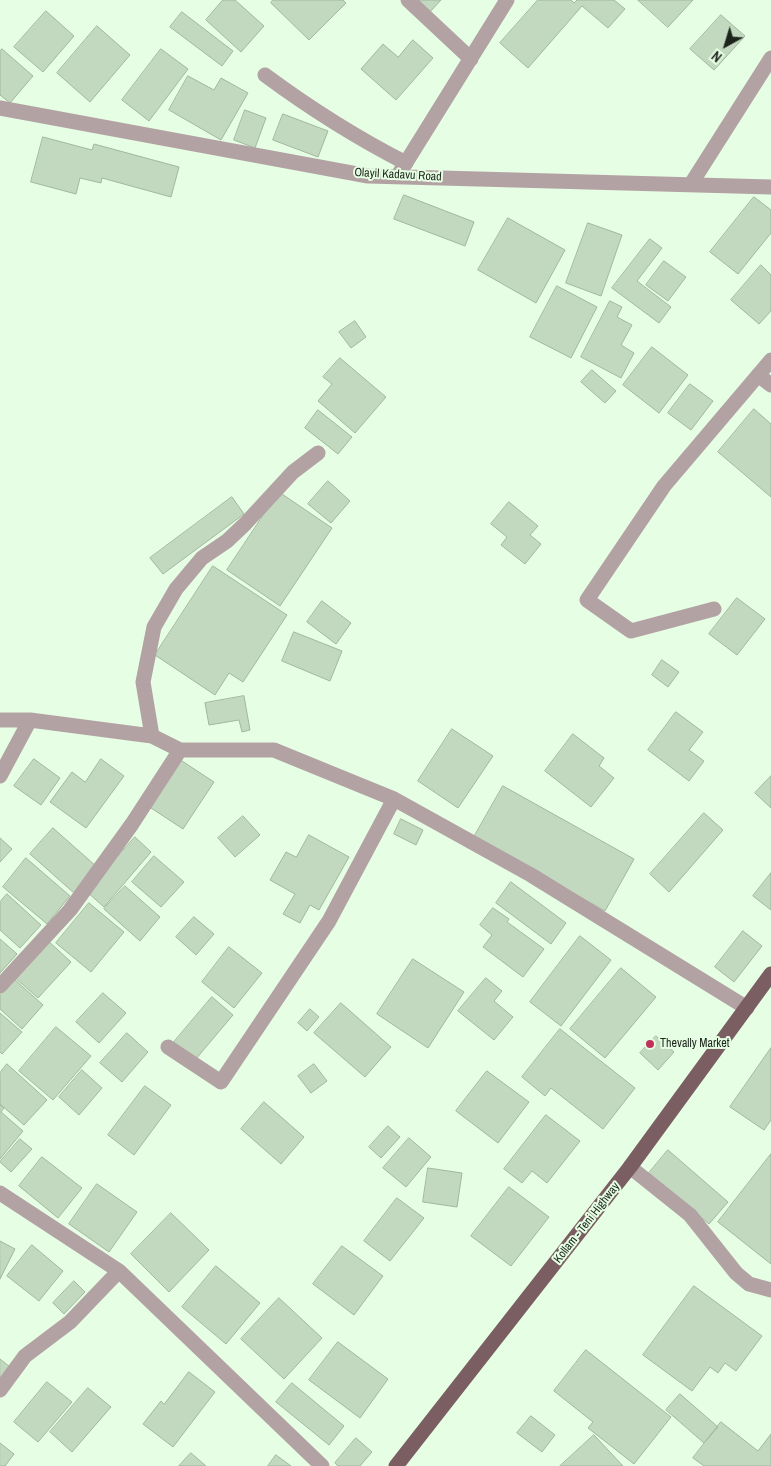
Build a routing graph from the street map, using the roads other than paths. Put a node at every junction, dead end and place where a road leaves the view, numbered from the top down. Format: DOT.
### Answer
graph roads {
  1 [pos="408,0"];
  2 [pos="507,0"];
  3 [pos="771,58"];
  4 [pos="471,59"];
  5 [pos="265,75"];
  6 [pos="0,108"];
  7 [pos="406,163"];
  8 [pos="397,177"];
  9 [pos="691,184"];
  10 [pos="771,187"];
  11 [pos="771,360"];
  12 [pos="758,375"];
  13 [pos="771,385"];
  14 [pos="318,453"];
  15 [pos="714,609"];
  16 [pos="0,720"];
  17 [pos="30,720"];
  18 [pos="152,736"];
  19 [pos="180,750"];
  20 [pos="0,776"];
  21 [pos="394,799"];
  22 [pos="771,974"];
  23 [pos="0,986"];
  24 [pos="747,1008"];
  25 [pos="168,1047"];
  26 [pos="630,1167"];
  27 [pos="0,1192"];
  28 [pos="119,1272"];
  29 [pos="771,1290"];
  30 [pos="0,1390"];
  31 [pos="322,1466"];
  32 [pos="396,1466"];
  1 -- 4 [label="street"];
  2 -- 4 [label="street"];
  3 -- 9 [label="street"];
  4 -- 7 [label="street"];
  5 -- 7 [label="street"];
  6 -- 8 [label="street, Olayil Kadavu Road"];
  7 -- 8 [label="street"];
  8 -- 9 [label="street, Olayil Kadavu Road"];
  9 -- 10 [label="street, Olayil Kadavu Road"];
  11 -- 12 [label="street"];
  12 -- 13 [label="street"];
  12 -- 15 [label="street"];
  14 -- 18 [label="street"];
  16 -- 17 [label="street"];
  17 -- 18 [label="street"];
  17 -- 20 [label="street"];
  18 -- 19 [label="street"];
  19 -- 21 [label="street"];
  19 -- 23 [label="street"];
  21 -- 24 [label="street"];
  21 -- 25 [label="street"];
  22 -- 24 [label="main road, Kollam - Teni Highway"];
  24 -- 26 [label="main road, Kollam - Teni Highway"];
  26 -- 29 [label="street"];
  26 -- 32 [label="main road, Kollam - Teni Highway"];
  27 -- 28 [label="street"];
  28 -- 30 [label="street"];
  28 -- 31 [label="street"];
}
